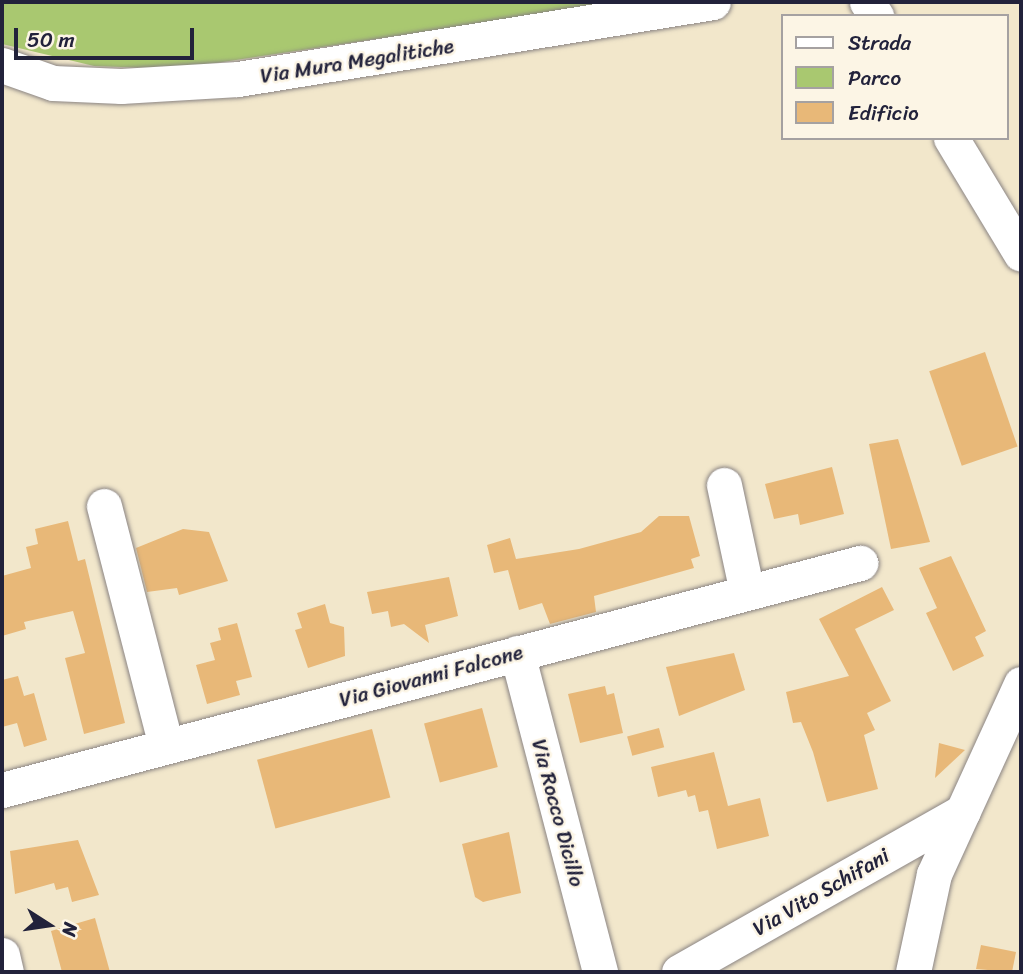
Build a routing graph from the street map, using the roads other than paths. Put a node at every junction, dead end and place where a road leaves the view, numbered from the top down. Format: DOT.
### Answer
graph roads {
  1 [pos="713,2"];
  2 [pos="2,65"];
  3 [pos="952,140"];
  4 [pos="1017,235"];
  5 [pos="724,485"];
  6 [pos="104,506"];
  7 [pos="860,563"];
  8 [pos="747,592"];
  9 [pos="517,653"];
  10 [pos="1021,684"];
  11 [pos="166,746"];
  12 [pos="2,790"];
  13 [pos="963,811"];
  14 [pos="2,955"];
  15 [pos="6,972"];
  16 [pos="600,972"];
  17 [pos="679,972"];
  18 [pos="913,972"];
  1 -- 2 [label="street, Via Mura Megalitiche"];
  3 -- 4 [label="street"];
  5 -- 8 [label="street"];
  6 -- 11 [label="street"];
  7 -- 8 [label="street, Via Giovanni Falcone"];
  8 -- 9 [label="street, Via Giovanni Falcone"];
  9 -- 11 [label="street, Via Giovanni Falcone"];
  9 -- 16 [label="street, Via Rocco Dicillo"];
  10 -- 13 [label="street"];
  11 -- 12 [label="street, Via Giovanni Falcone"];
  13 -- 17 [label="street, Via Vito Schifani"];
  13 -- 18 [label="street"];
  14 -- 15 [label="street"];
}
